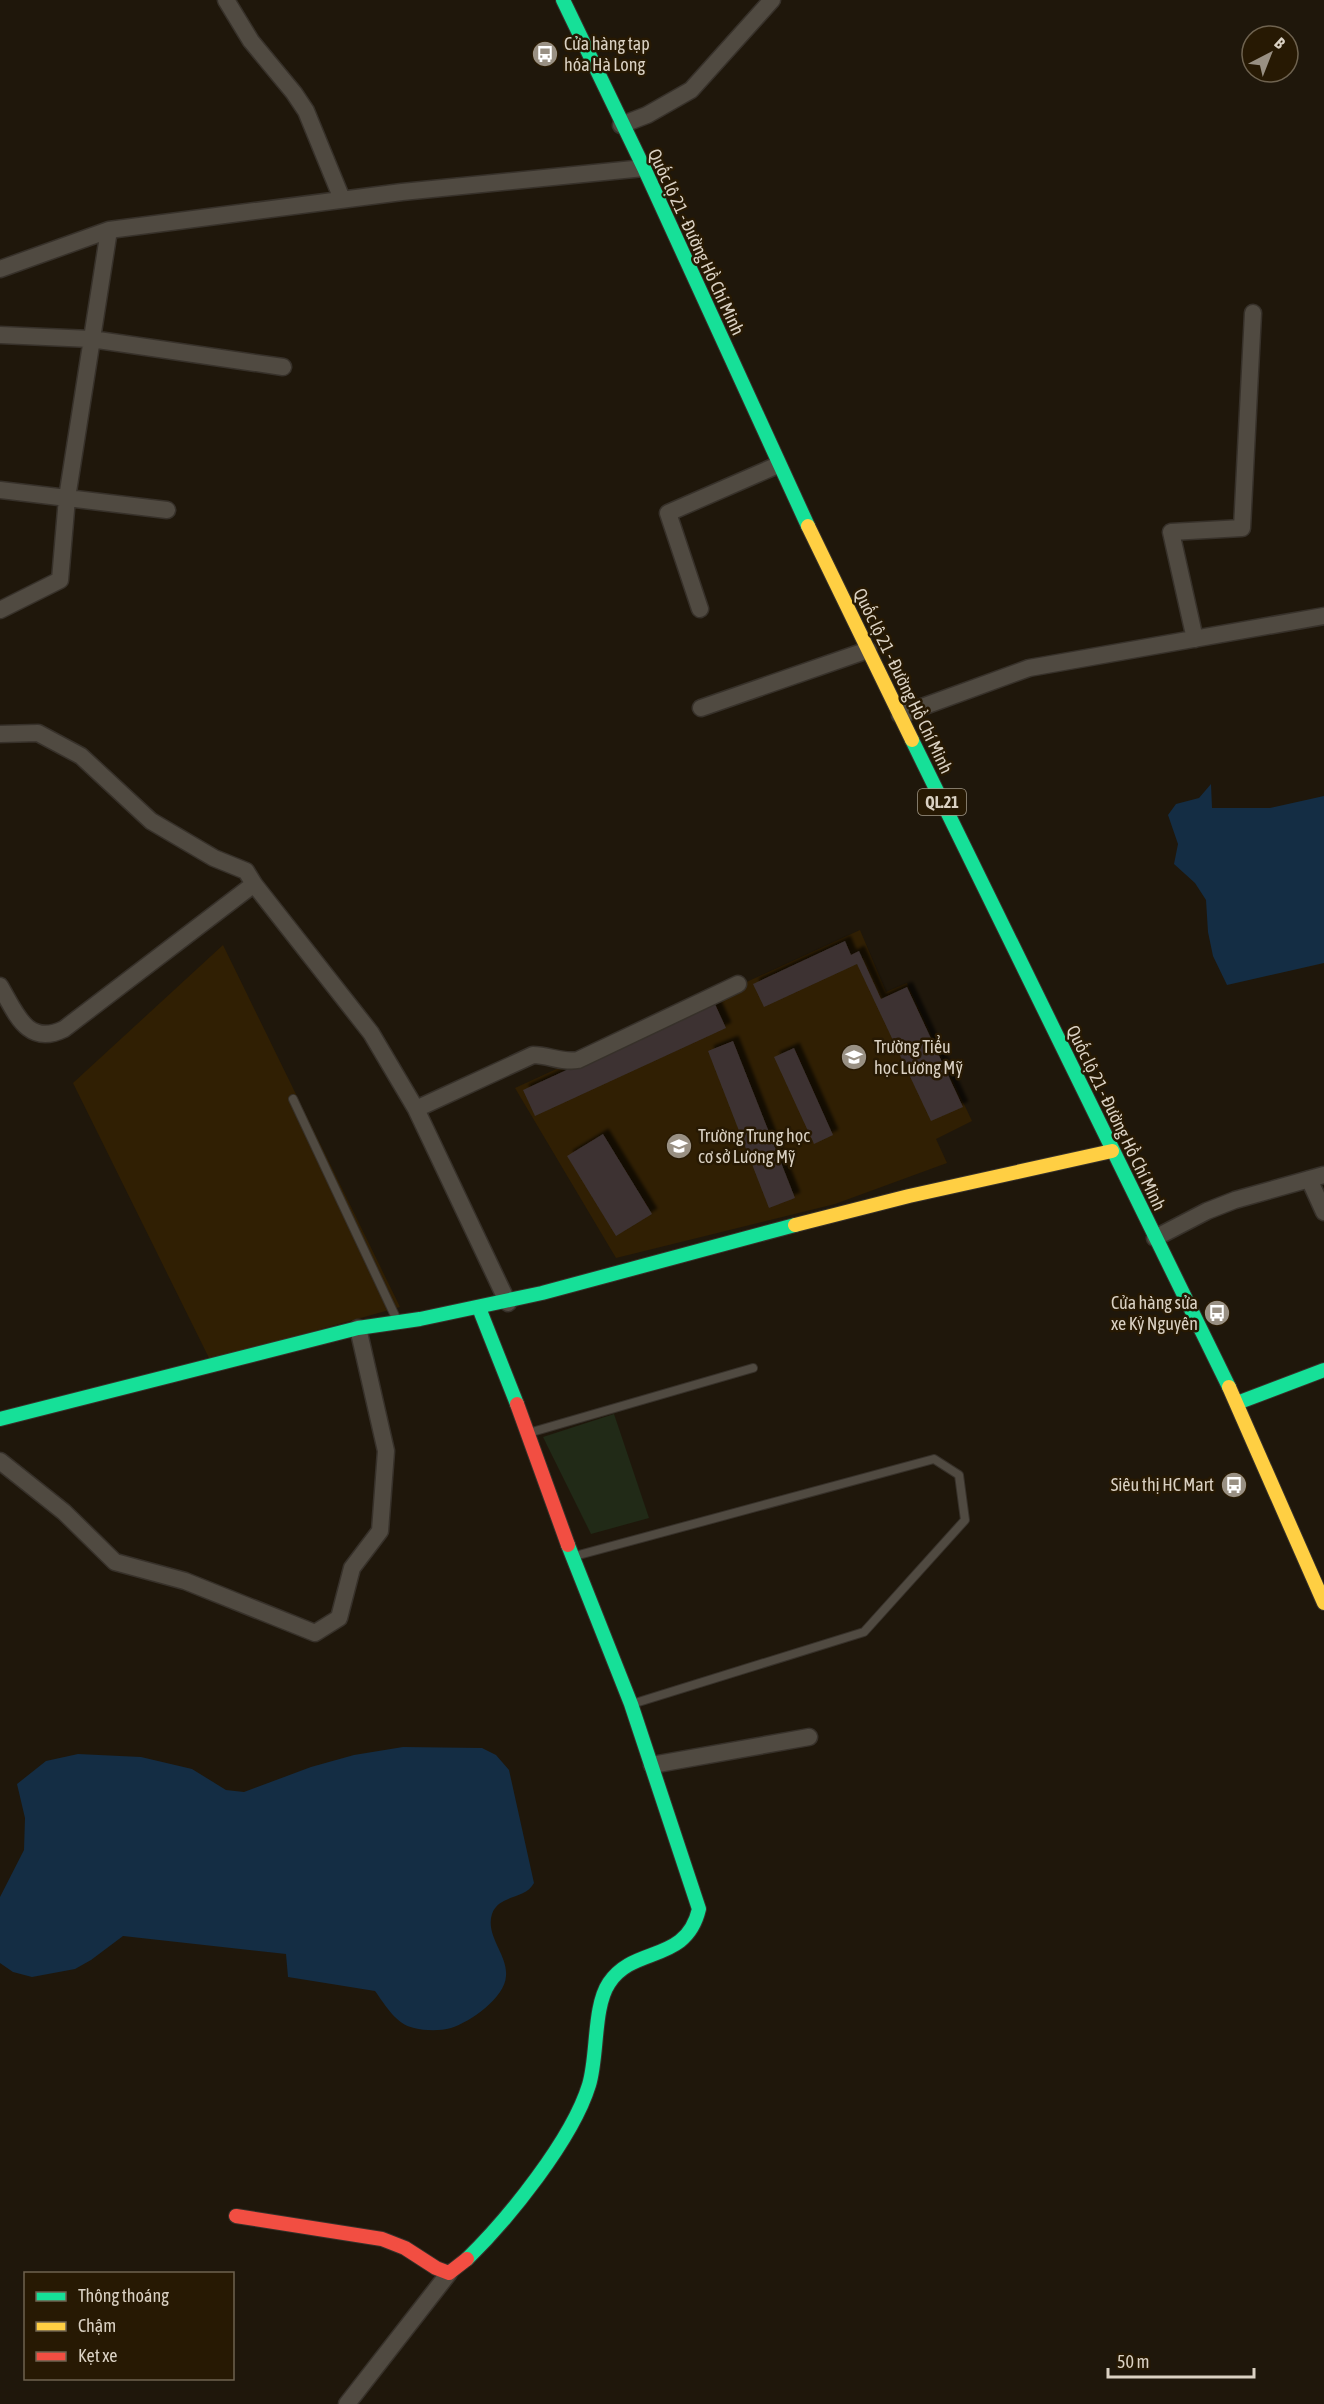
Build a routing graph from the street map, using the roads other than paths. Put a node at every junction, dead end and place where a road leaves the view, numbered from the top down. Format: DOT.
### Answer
graph roads {
  1 [pos="226,0"];
  2 [pos="562,0"];
  3 [pos="772,0"];
  4 [pos="621,125"];
  5 [pos="644,168"];
  6 [pos="342,199"];
  7 [pos="109,230"];
  8 [pos="0,269"];
  9 [pos="1253,313"];
  10 [pos="0,335"];
  11 [pos="91,339"];
  12 [pos="283,367"];
  13 [pos="778,465"];
  14 [pos="0,490"];
  15 [pos="67,498"];
  16 [pos="167,510"];
  17 [pos="700,609"];
  18 [pos="0,610"];
  19 [pos="1324,616"];
  20 [pos="1195,639"];
  21 [pos="868,650"];
  22 [pos="701,708"];
  23 [pos="900,715"];
  24 [pos="0,734"];
  25 [pos="254,884"];
  26 [pos="738,984"];
  27 [pos="0,986"];
  28 [pos="293,1099"];
  29 [pos="416,1108"];
  30 [pos="1112,1151"];
  31 [pos="1317,1177"];
  32 [pos="1324,1212"];
  33 [pos="1155,1238"];
  34 [pos="508,1303"];
  35 [pos="479,1308"];
  36 [pos="398,1323"];
  37 [pos="358,1328"];
  38 [pos="753,1368"];
  39 [pos="1324,1370"];
  40 [pos="1237,1402"];
  41 [pos="0,1419"];
  42 [pos="529,1433"];
  43 [pos="0,1461"];
  44 [pos="572,1557"];
  45 [pos="1324,1603"];
  46 [pos="631,1704"];
  47 [pos="809,1737"];
  48 [pos="652,1765"];
  49 [pos="236,2216"];
  50 [pos="449,2273"];
  51 [pos="347,2404"];
  1 -- 6 [label="street"];
  2 -- 4 [label="main road, Quốc lộ 21 - Đường Hồ Chí Minh / QL.21"];
  3 -- 4 [label="street"];
  4 -- 5 [label="main road, Quốc lộ 21 - Đường Hồ Chí Minh / QL.21"];
  5 -- 6 [label="street"];
  5 -- 13 [label="main road, Quốc lộ 21 - Đường Hồ Chí Minh / QL.21"];
  6 -- 7 [label="street"];
  7 -- 8 [label="street"];
  7 -- 11 [label="street"];
  9 -- 20 [label="street"];
  10 -- 11 [label="street"];
  11 -- 12 [label="street"];
  11 -- 15 [label="street"];
  13 -- 17 [label="street"];
  13 -- 21 [label="main road, Quốc lộ 21 - Đường Hồ Chí Minh / QL.21"];
  14 -- 15 [label="street"];
  15 -- 16 [label="street"];
  15 -- 18 [label="street"];
  19 -- 20 [label="street"];
  20 -- 23 [label="street"];
  21 -- 22 [label="street"];
  21 -- 23 [label="main road, Quốc lộ 21 - Đường Hồ Chí Minh / QL.21"];
  23 -- 30 [label="main road, Quốc lộ 21 - Đường Hồ Chí Minh / QL.21"];
  24 -- 25 [label="street"];
  25 -- 27 [label="street"];
  25 -- 29 [label="street"];
  26 -- 29 [label="street"];
  28 -- 36 [label="lane"];
  29 -- 34 [label="street"];
  30 -- 33 [label="main road, Quốc lộ 21 - Đường Hồ Chí Minh / QL.21"];
  30 -- 34 [label="main road"];
  31 -- 32 [label="street"];
  31 -- 33 [label="street"];
  33 -- 40 [label="main road, Quốc lộ 21 - Đường Hồ Chí Minh / QL.21"];
  34 -- 35 [label="main road"];
  35 -- 36 [label="main road"];
  35 -- 42 [label="main road"];
  36 -- 37 [label="main road"];
  37 -- 41 [label="main road"];
  37 -- 43 [label="street"];
  38 -- 42 [label="lane"];
  39 -- 40 [label="main road"];
  40 -- 45 [label="main road, Quốc lộ 21 - Đường Hồ Chí Minh / QL.21"];
  42 -- 44 [label="main road"];
  44 -- 46 [label="main road"];
  44 -- 46 [label="lane"];
  46 -- 48 [label="main road"];
  47 -- 48 [label="street"];
  48 -- 50 [label="main road"];
  49 -- 50 [label="main road"];
  50 -- 51 [label="street"];
}
